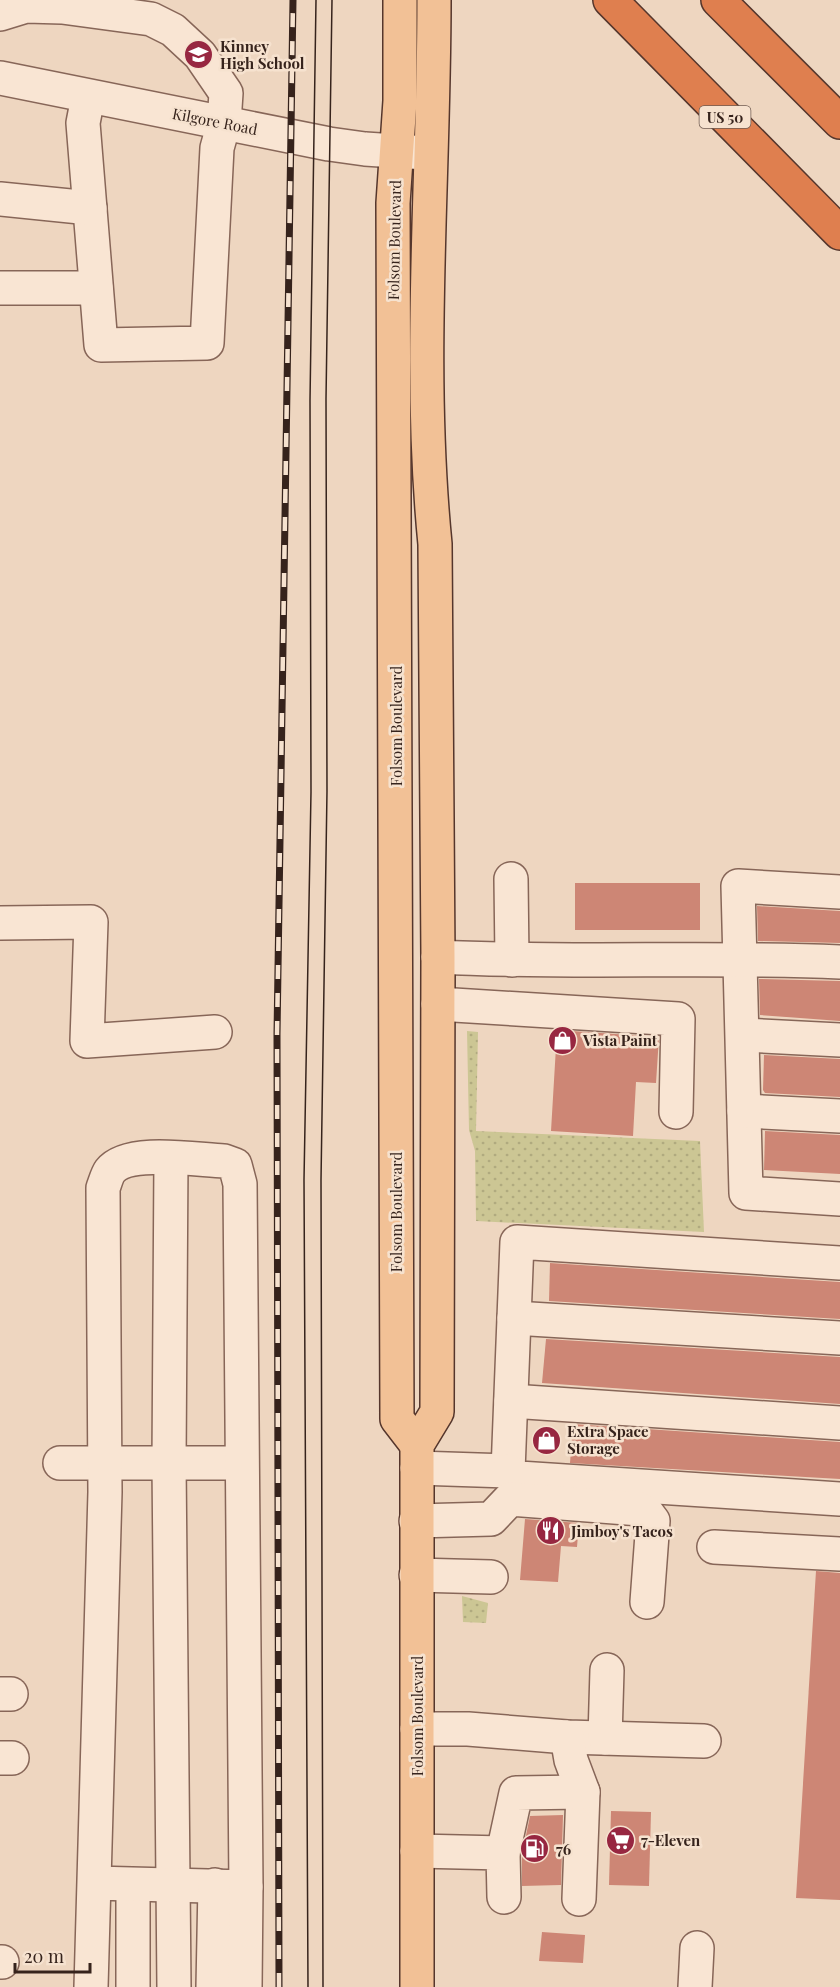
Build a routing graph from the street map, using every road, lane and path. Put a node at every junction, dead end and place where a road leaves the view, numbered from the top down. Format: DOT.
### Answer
graph roads {
  1 [pos="400,0"];
  2 [pos="434,0"];
  3 [pos="609,0"];
  4 [pos="718,0"];
  5 [pos="0,14"];
  6 [pos="0,78"];
  7 [pos="88,97"];
  8 [pos="840,122"];
  9 [pos="224,123"];
  10 [pos="396,152"];
  11 [pos="431,153"];
  12 [pos="0,199"];
  13 [pos="90,208"];
  14 [pos="840,233"];
  15 [pos="0,288"];
  16 [pos="96,288"];
  17 [pos="397,849"];
  18 [pos="512,879"];
  19 [pos="840,892"];
  20 [pos="0,922"];
  21 [pos="427,948"];
  22 [pos="741,958"];
  23 [pos="512,960"];
  24 [pos="840,962"];
  25 [pos="438,1004"];
  26 [pos="214,1032"];
  27 [pos="742,1035"];
  28 [pos="840,1040"];
  29 [pos="744,1111"];
  30 [pos="676,1112"];
  31 [pos="840,1116"];
  32 [pos="171,1159"];
  33 [pos="840,1199"];
  34 [pos="840,1263"];
  35 [pos="514,1318"];
  36 [pos="840,1338"];
  37 [pos="511,1401"];
  38 [pos="840,1423"];
  39 [pos="417,1457"];
  40 [pos="60,1463"];
  41 [pos="104,1463"];
  42 [pos="170,1463"];
  43 [pos="241,1463"];
  44 [pos="508,1471"];
  45 [pos="840,1499"];
  46 [pos="416,1521"];
  47 [pos="714,1547"];
  48 [pos="840,1554"];
  49 [pos="416,1575"];
  50 [pos="491,1577"];
  51 [pos="647,1602"];
  52 [pos="607,1670"];
  53 [pos="417,1729"];
  54 [pos="567,1737"];
  55 [pos="605,1738"];
  56 [pos="704,1741"];
  57 [pos="583,1792"];
  58 [pos="417,1851"];
  59 [pos="503,1853"];
  60 [pos="94,1883"];
  61 [pos="133,1885"];
  62 [pos="175,1886"];
  63 [pos="230,1886"];
  64 [pos="504,1897"];
  65 [pos="579,1899"];
  66 [pos="697,1948"];
  67 [pos="91,1987"];
  68 [pos="133,1987"];
  69 [pos="174,1987"];
  70 [pos="213,1987"];
  71 [pos="246,1987"];
  72 [pos="417,1987"];
  73 [pos="694,1987"];
  1 -- 10 [label="main road, Folsom Boulevard"];
  2 -- 11 [label="main road"];
  3 -- 14 [label="highway, US 50"];
  4 -- 8 [label="highway"];
  5 -- 9 [label="street"];
  6 -- 7 [label="street, Kilgore Road"];
  7 -- 9 [label="street, Kilgore Road"];
  7 -- 13 [label="street"];
  9 -- 10 [label="street, Kilgore Road"];
  9 -- 16 [label="street"];
  10 -- 11 [label="street, Kilgore Road"];
  10 -- 17 [label="main road, Folsom Boulevard"];
  11 -- 21 [label="main road"];
  12 -- 13 [label="street"];
  13 -- 16 [label="street"];
  15 -- 16 [label="street"];
  17 -- 21 [label="main road"];
  17 -- 39 [label="main road, Folsom Boulevard"];
  18 -- 23 [label="street"];
  19 -- 22 [label="street"];
  20 -- 26 [label="street"];
  21 -- 23 [label="street"];
  21 -- 25 [label="main road"];
  22 -- 23 [label="street"];
  22 -- 24 [label="street"];
  22 -- 27 [label="street"];
  25 -- 30 [label="street"];
  25 -- 39 [label="main road"];
  27 -- 28 [label="street"];
  27 -- 29 [label="street"];
  29 -- 31 [label="street"];
  29 -- 33 [label="street"];
  32 -- 41 [label="street"];
  32 -- 42 [label="street"];
  32 -- 43 [label="street"];
  34 -- 35 [label="street"];
  35 -- 36 [label="street"];
  35 -- 37 [label="street"];
  37 -- 38 [label="street"];
  37 -- 44 [label="street"];
  39 -- 44 [label="street"];
  39 -- 46 [label="main road, Folsom Boulevard"];
  40 -- 41 [label="street"];
  41 -- 42 [label="street"];
  41 -- 60 [label="street"];
  42 -- 43 [label="street"];
  42 -- 62 [label="street"];
  43 -- 63 [label="street"];
  44 -- 45 [label="street"];
  46 -- 49 [label="main road, Folsom Boulevard"];
  46 -- 51 [label="street"];
  47 -- 48 [label="street"];
  49 -- 50 [label="street"];
  49 -- 53 [label="main road, Folsom Boulevard"];
  52 -- 55 [label="street"];
  53 -- 54 [label="street"];
  53 -- 58 [label="main road, Folsom Boulevard"];
  54 -- 55 [label="street"];
  54 -- 57 [label="street"];
  55 -- 56 [label="street"];
  57 -- 59 [label="street"];
  57 -- 65 [label="street"];
  58 -- 59 [label="street"];
  58 -- 72 [label="main road, Folsom Boulevard"];
  59 -- 64 [label="street"];
  60 -- 61 [label="street"];
  60 -- 67 [label="street"];
  61 -- 62 [label="street"];
  61 -- 68 [label="street"];
  62 -- 63 [label="street"];
  62 -- 69 [label="street"];
  63 -- 70 [label="street"];
  63 -- 71 [label="street"];
  66 -- 73 [label="street"];
}
